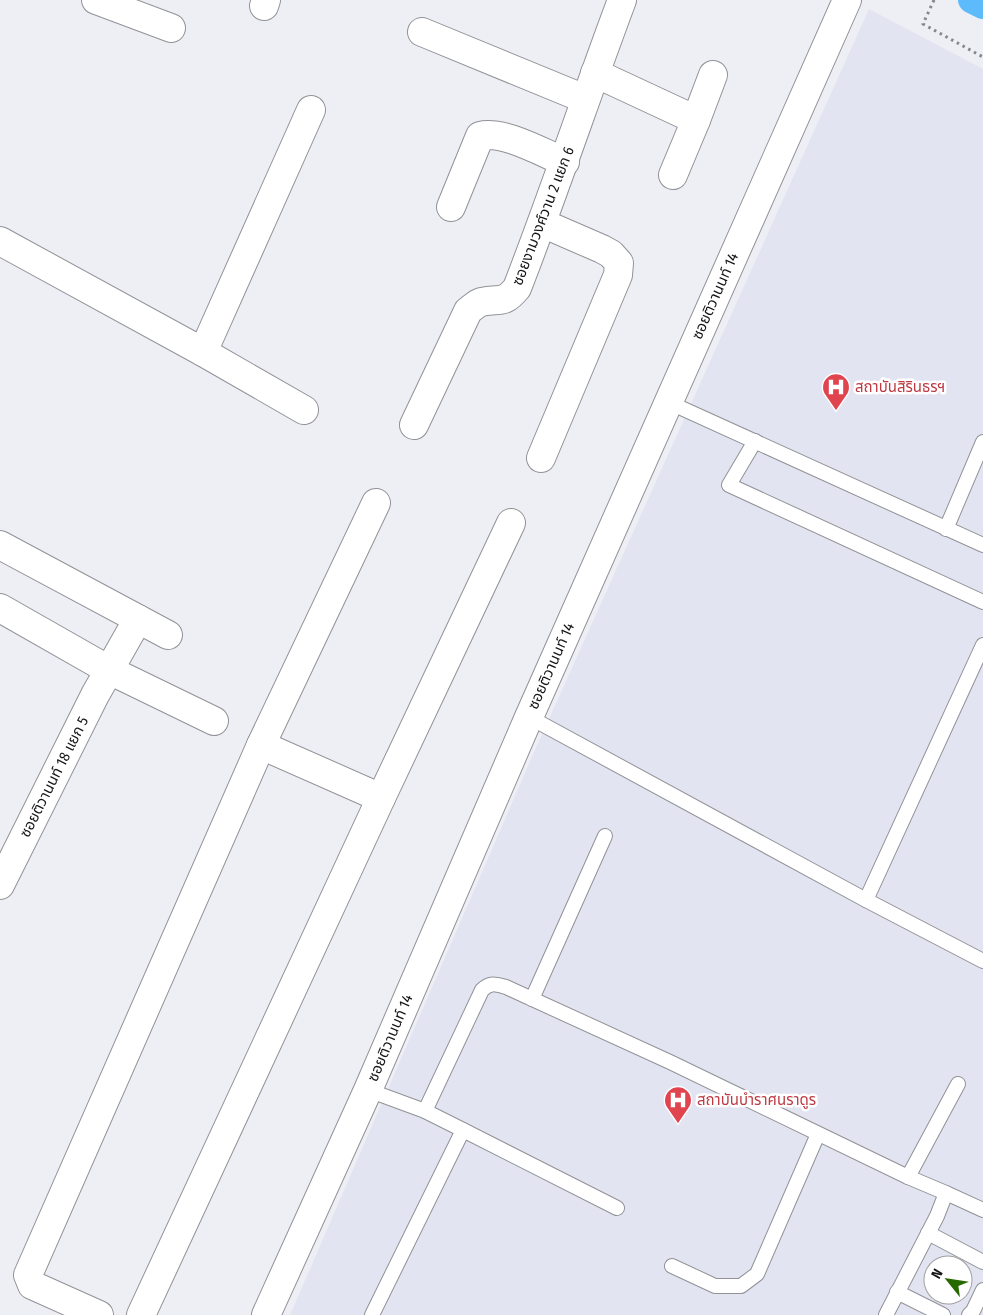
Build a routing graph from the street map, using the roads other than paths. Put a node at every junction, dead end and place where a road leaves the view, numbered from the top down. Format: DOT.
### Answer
graph roads {
  1 [pos="96,0"];
  2 [pos="622,0"];
  3 [pos="842,9"];
  4 [pos="172,28"];
  5 [pos="422,32"];
  6 [pos="595,73"];
  7 [pos="713,75"];
  8 [pos="585,99"];
  9 [pos="311,110"];
  10 [pos="696,120"];
  11 [pos="565,162"];
  12 [pos="673,175"];
  13 [pos="451,206"];
  14 [pos="542,223"];
  15 [pos="0,241"];
  16 [pos="203,352"];
  17 [pos="668,402"];
  18 [pos="304,410"];
  19 [pos="414,425"];
  20 [pos="756,442"];
  21 [pos="983,442"];
  22 [pos="541,458"];
  23 [pos="979,462"];
  24 [pos="376,502"];
  25 [pos="511,523"];
  26 [pos="946,529"];
  27 [pos="0,545"];
  28 [pos="983,545"];
  29 [pos="983,602"];
  30 [pos="0,608"];
  31 [pos="138,619"];
  32 [pos="168,635"];
  33 [pos="983,645"];
  34 [pos="109,670"];
  35 [pos="529,716"];
  36 [pos="214,721"];
  37 [pos="261,745"];
  38 [pos="381,798"];
  39 [pos="605,836"];
  40 [pos="0,885"];
  41 [pos="866,900"];
  42 [pos="981,955"];
  43 [pos="532,999"];
  44 [pos="958,1084"];
  45 [pos="368,1090"];
  46 [pos="425,1111"];
  47 [pos="463,1130"];
  48 [pos="818,1134"];
  49 [pos="908,1177"];
  50 [pos="946,1193"];
  51 [pos="617,1208"];
  52 [pos="983,1210"];
  53 [pos="928,1233"];
  54 [pos="983,1262"];
  55 [pos="672,1266"];
  56 [pos="983,1290"];
  57 [pos="896,1292"];
  58 [pos="87,1313"];
  59 [pos="141,1315"];
  60 [pos="266,1315"];
  61 [pos="372,1315"];
  62 [pos="886,1315"];
  63 [pos="943,1315"];
  64 [pos="969,1315"];
  1 -- 4 [label="street"];
  2 -- 6 [label="street, ซอยงามวงศ์วาน 2 แยก 6"];
  3 -- 17 [label="street, ซอยติวานนท์ 14"];
  5 -- 8 [label="street"];
  6 -- 8 [label="street, ซอยงามวงศ์วาน 2 แยก 6"];
  6 -- 10 [label="street"];
  7 -- 10 [label="street"];
  8 -- 11 [label="street, ซอยงามวงศ์วาน 2 แยก 6"];
  9 -- 16 [label="street"];
  10 -- 12 [label="street"];
  11 -- 13 [label="street"];
  11 -- 14 [label="street, ซอยงามวงศ์วาน 2 แยก 6"];
  14 -- 19 [label="street, ซอยงามวงศ์วาน 2 แยก 6"];
  14 -- 22 [label="street"];
  15 -- 16 [label="street"];
  16 -- 18 [label="street"];
  17 -- 20 [label="lane"];
  17 -- 35 [label="street, ซอยติวานนท์ 14"];
  20 -- 26 [label="lane"];
  20 -- 29 [label="lane"];
  21 -- 23 [label="lane"];
  23 -- 26 [label="lane"];
  24 -- 37 [label="street"];
  25 -- 38 [label="street"];
  26 -- 28 [label="lane"];
  27 -- 31 [label="street"];
  30 -- 34 [label="street"];
  31 -- 32 [label="street"];
  31 -- 34 [label="street, ซอยติวานนท์ 18 แยก 5"];
  33 -- 41 [label="lane"];
  34 -- 36 [label="street"];
  34 -- 40 [label="street, ซอยติวานนท์ 18 แยก 5"];
  35 -- 41 [label="lane"];
  35 -- 45 [label="street, ซอยติวานนท์ 14"];
  37 -- 38 [label="street"];
  37 -- 58 [label="street"];
  38 -- 59 [label="street"];
  39 -- 43 [label="lane"];
  41 -- 42 [label="lane"];
  43 -- 46 [label="lane"];
  43 -- 48 [label="lane"];
  44 -- 49 [label="lane"];
  45 -- 46 [label="lane"];
  45 -- 60 [label="street, ซอยติวานนท์ 14"];
  46 -- 47 [label="lane"];
  47 -- 51 [label="lane"];
  47 -- 61 [label="lane"];
  48 -- 49 [label="lane"];
  48 -- 55 [label="lane"];
  49 -- 50 [label="lane"];
  50 -- 52 [label="lane"];
  50 -- 53 [label="lane"];
  53 -- 54 [label="lane"];
  53 -- 57 [label="lane"];
  56 -- 64 [label="lane"];
  57 -- 62 [label="lane"];
  57 -- 63 [label="lane"];
}
